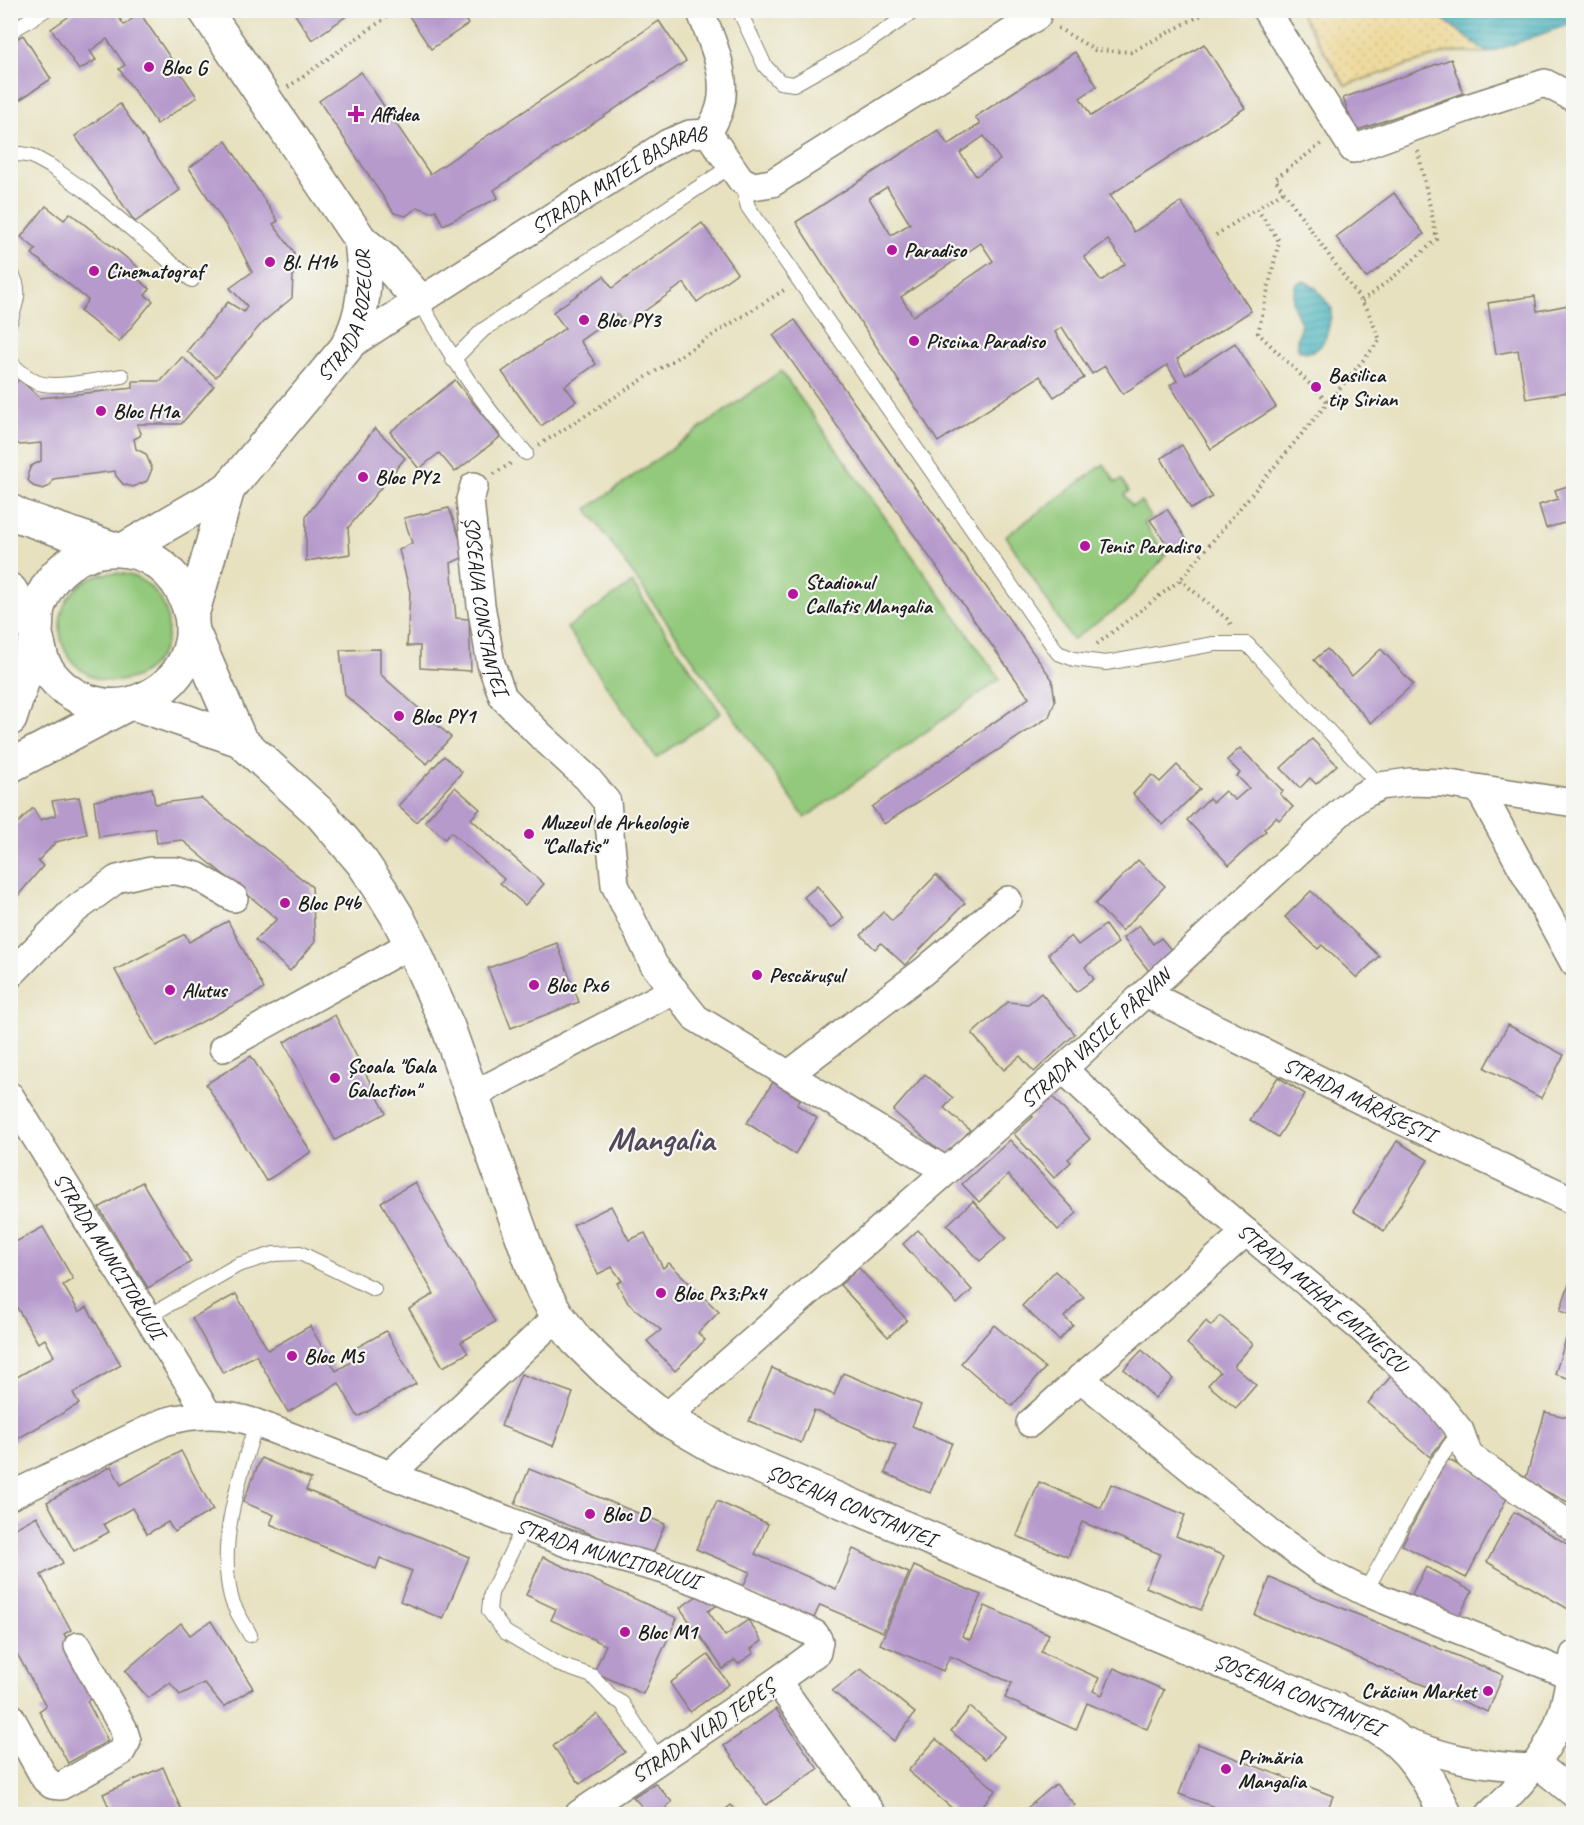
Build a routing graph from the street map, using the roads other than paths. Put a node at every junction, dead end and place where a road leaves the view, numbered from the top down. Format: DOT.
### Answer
graph roads {
  1 [pos="45,10"];
  2 [pos="205,10"];
  3 [pos="700,10"];
  4 [pos="739,10"];
  5 [pos="916,10"];
  6 [pos="1266,10"];
  7 [pos="1037,16"];
  8 [pos="10,32"];
  9 [pos="1574,98"];
  10 [pos="708,133"];
  11 [pos="10,156"];
  12 [pos="736,173"];
  13 [pos="361,241"];
  14 [pos="10,272"];
  15 [pos="192,280"];
  16 [pos="418,300"];
  17 [pos="10,322"];
  18 [pos="346,348"];
  19 [pos="453,360"];
  20 [pos="10,361"];
  21 [pos="122,376"];
  22 [pos="526,453"];
  23 [pos="474,486"];
  24 [pos="228,489"];
  25 [pos="10,511"];
  26 [pos="119,549"];
  27 [pos="10,590"];
  28 [pos="192,622"];
  29 [pos="36,636"];
  30 [pos="129,705"];
  31 [pos="10,719"];
  32 [pos="240,740"];
  33 [pos="10,766"];
  34 [pos="1380,786"];
  35 [pos="1479,789"];
  36 [pos="1574,802"];
  37 [pos="234,898"];
  38 [pos="1008,900"];
  39 [pos="411,944"];
  40 [pos="1574,963"];
  41 [pos="10,975"];
  42 [pos="674,990"];
  43 [pos="1146,994"];
  44 [pos="223,1048"];
  45 [pos="1063,1069"];
  46 [pos="788,1075"];
  47 [pos="473,1095"];
  48 [pos="10,1096"];
  49 [pos="946,1171"];
  50 [pos="1574,1201"];
  51 [pos="1246,1232"];
  52 [pos="374,1289"];
  53 [pos="148,1316"];
  54 [pos="558,1316"];
  55 [pos="1080,1378"];
  56 [pos="208,1414"];
  57 [pos="665,1418"];
  58 [pos="1030,1422"];
  59 [pos="256,1423"];
  60 [pos="1460,1431"];
  61 [pos="391,1474"];
  62 [pos="10,1496"];
  63 [pos="523,1528"];
  64 [pos="1574,1528"];
  65 [pos="1365,1592"];
  66 [pos="250,1635"];
  67 [pos="819,1641"];
  68 [pos="78,1646"];
  69 [pos="1572,1665"];
  70 [pos="777,1681"];
  71 [pos="1568,1713"];
  72 [pos="10,1716"];
  73 [pos="1395,1738"];
  74 [pos="659,1760"];
  75 [pos="1534,1766"];
  76 [pos="1574,1794"];
  77 [pos="579,1815"];
  78 [pos="872,1815"];
  79 [pos="1445,1815"];
  80 [pos="1490,1815"];
  1 -- 8 [label="lane"];
  2 -- 13 [label="main road, STRADA ROZELOR"];
  3 -- 10 [label="street"];
  4 -- 5 [label="lane"];
  6 -- 9 [label="street"];
  7 -- 12 [label="street"];
  10 -- 12 [label="street, STRADA MATEI BASARAB"];
  10 -- 16 [label="street, STRADA MATEI BASARAB"];
  11 -- 15 [label="lane"];
  12 -- 19 [label="lane"];
  12 -- 34 [label="lane"];
  13 -- 16 [label="main road"];
  13 -- 18 [label="main road, STRADA ROZELOR"];
  14 -- 17 [label="lane"];
  16 -- 18 [label="street, STRADA MATEI BASARAB"];
  16 -- 19 [label="lane"];
  18 -- 24 [label="main road, STRADA ROZELOR"];
  19 -- 22 [label="lane"];
  20 -- 21 [label="lane"];
  23 -- 42 [label="street, ȘOSEAUA CONSTANȚEI"];
  24 -- 26 [label="main road, STRADA ROZELOR"];
  24 -- 28 [label="main road, STRADA ROZELOR"];
  25 -- 26 [label="main road"];
  26 -- 28 [label="main road"];
  26 -- 29 [label="main road"];
  27 -- 29 [label="main road"];
  28 -- 30 [label="main road"];
  28 -- 32 [label="main road, ȘOSEAUA CONSTANȚEI"];
  29 -- 30 [label="main road"];
  29 -- 31 [label="main road"];
  30 -- 32 [label="main road, ȘOSEAUA CONSTANȚEI"];
  30 -- 33 [label="main road"];
  32 -- 39 [label="main road, ȘOSEAUA CONSTANȚEI"];
  34 -- 35 [label="street, STRADA VASILE PÂRVAN"];
  34 -- 43 [label="street, STRADA VASILE PÂRVAN"];
  35 -- 36 [label="street, STRADA VASILE PÂRVAN"];
  35 -- 40 [label="street"];
  37 -- 41 [label="street"];
  38 -- 46 [label="street"];
  39 -- 44 [label="street"];
  39 -- 47 [label="main road, ȘOSEAUA CONSTANȚEI"];
  42 -- 46 [label="street, ȘOSEAUA CONSTANȚEI"];
  42 -- 47 [label="street"];
  43 -- 45 [label="street, STRADA VASILE PÂRVAN"];
  43 -- 50 [label="street, STRADA MĂRĂȘEȘTI"];
  45 -- 49 [label="street, STRADA VASILE PÂRVAN"];
  45 -- 51 [label="street, STRADA MIHAI EMINESCU"];
  46 -- 49 [label="street, ȘOSEAUA CONSTANȚEI"];
  47 -- 54 [label="main road, ȘOSEAUA CONSTANȚEI"];
  48 -- 53 [label="street, STRADA MUNCITORULUI"];
  49 -- 57 [label="street, STRADA VASILE PÂRVAN"];
  51 -- 55 [label="street"];
  51 -- 60 [label="street, STRADA MIHAI EMINESCU"];
  52 -- 53 [label="lane"];
  53 -- 56 [label="street, STRADA MUNCITORULUI"];
  54 -- 57 [label="main road, ȘOSEAUA CONSTANȚEI"];
  54 -- 61 [label="street"];
  55 -- 58 [label="street"];
  55 -- 65 [label="street"];
  56 -- 59 [label="street, STRADA MUNCITORULUI"];
  56 -- 62 [label="street, STRADA MUNCITORULUI"];
  57 -- 73 [label="main road, ȘOSEAUA CONSTANȚEI"];
  59 -- 61 [label="street, STRADA MUNCITORULUI"];
  59 -- 66 [label="lane"];
  60 -- 64 [label="street, STRADA MIHAI EMINESCU"];
  60 -- 65 [label="lane"];
  61 -- 63 [label="street, STRADA MUNCITORULUI"];
  63 -- 67 [label="street, STRADA MUNCITORULUI"];
  63 -- 74 [label="lane"];
  65 -- 69 [label="street"];
  67 -- 70 [label="street, STRADA VLAD ȚEPEȘ"];
  68 -- 72 [label="street"];
  69 -- 71 [label="street"];
  70 -- 74 [label="street, STRADA VLAD ȚEPEȘ"];
  70 -- 78 [label="street"];
  71 -- 75 [label="street"];
  73 -- 75 [label="street"];
  73 -- 79 [label="main road, ȘOSEAUA CONSTANȚEI"];
  74 -- 77 [label="street, STRADA VLAD ȚEPEȘ"];
  75 -- 76 [label="street"];
  75 -- 80 [label="street"];
}
